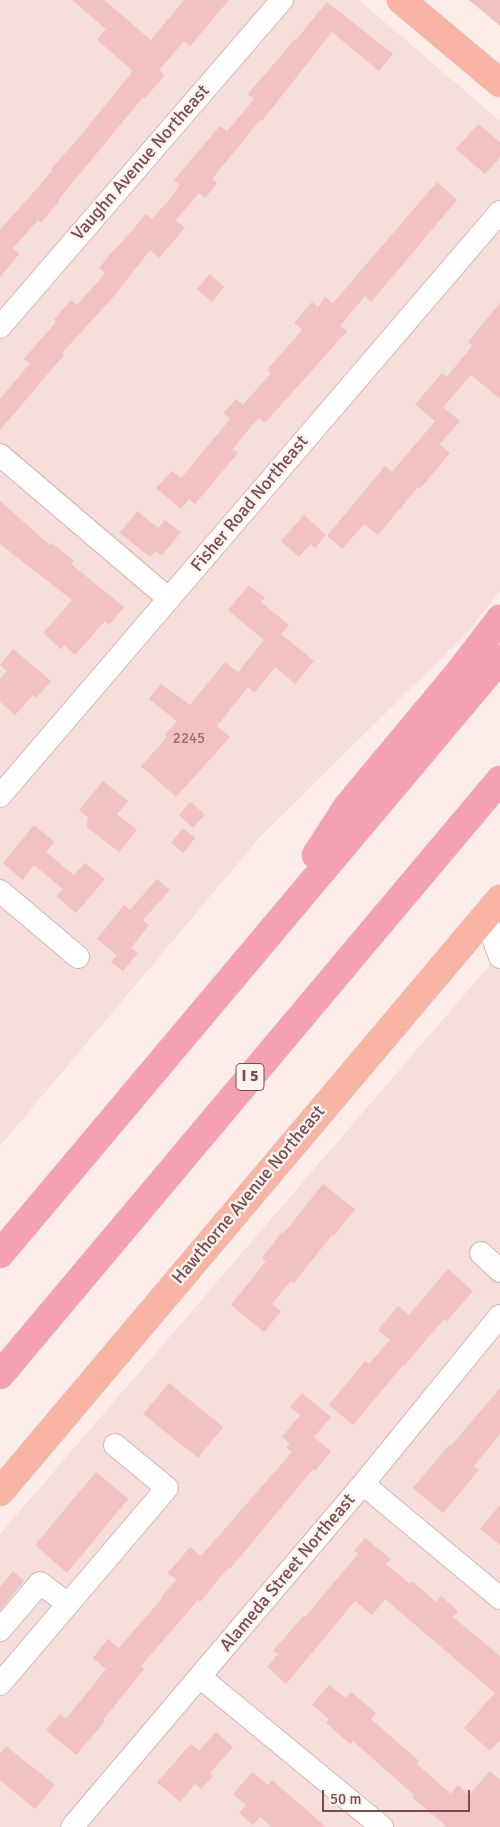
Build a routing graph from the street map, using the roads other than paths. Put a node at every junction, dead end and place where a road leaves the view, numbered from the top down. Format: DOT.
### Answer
graph roads {
  1 [pos="282,0"];
  2 [pos="400,0"];
  3 [pos="500,83"];
  4 [pos="500,212"];
  5 [pos="0,327"];
  6 [pos="0,455"];
  7 [pos="169,599"];
  8 [pos="500,619"];
  9 [pos="500,659"];
  10 [pos="500,780"];
  11 [pos="0,796"];
  12 [pos="0,891"];
  13 [pos="493,907"];
  14 [pos="78,957"];
  15 [pos="500,957"];
  16 [pos="248,958"];
  17 [pos="481,1253"];
  18 [pos="0,1254"];
  19 [pos="500,1271"];
  20 [pos="500,1316"];
  21 [pos="0,1375"];
  22 [pos="115,1445"];
  23 [pos="363,1484"];
  24 [pos="0,1492"];
  25 [pos="500,1598"];
  26 [pos="68,1604"];
  27 [pos="0,1630"];
  28 [pos="3,1675"];
  29 [pos="200,1677"];
  30 [pos="72,1827"];
  31 [pos="382,1827"];
  1 -- 5 [label="street, Vaughn Avenue Northeast"];
  2 -- 3 [label="main road"];
  4 -- 7 [label="street, Fisher Road Northeast"];
  6 -- 7 [label="street"];
  7 -- 11 [label="street, Fisher Road Northeast"];
  8 -- 16 [label="highway"];
  9 -- 16 [label="highway"];
  10 -- 21 [label="highway, I 5"];
  12 -- 14 [label="street"];
  13 -- 15 [label="street"];
  13 -- 24 [label="main road, Hawthorne Avenue Northeast"];
  16 -- 18 [label="highway"];
  17 -- 19 [label="street"];
  20 -- 23 [label="street, Alameda Street Northeast"];
  22 -- 26 [label="street"];
  23 -- 25 [label="street"];
  23 -- 29 [label="street, Alameda Street Northeast"];
  26 -- 27 [label="street"];
  26 -- 28 [label="street"];
  29 -- 30 [label="street, Alameda Street Northeast"];
  29 -- 31 [label="street"];
}
